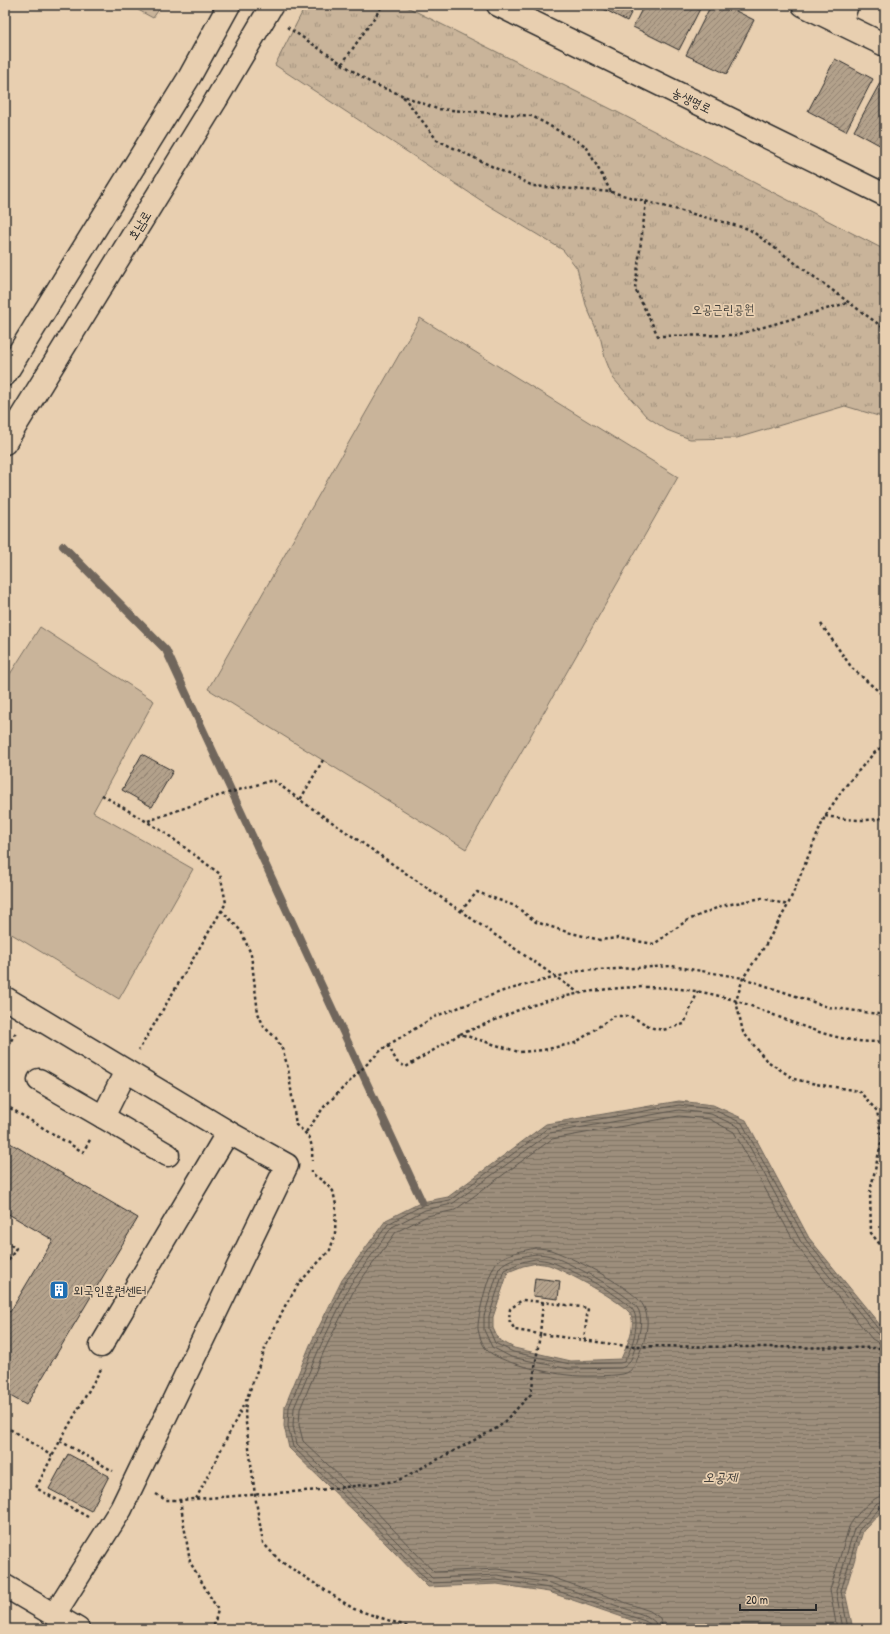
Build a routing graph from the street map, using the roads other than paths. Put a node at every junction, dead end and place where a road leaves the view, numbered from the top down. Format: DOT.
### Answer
graph roads {
  1 [pos="230,5"];
  2 [pos="272,5"];
  3 [pos="498,5"];
  4 [pos="802,5"];
  5 [pos="844,14"];
  6 [pos="885,45"];
  7 [pos="885,195"];
  8 [pos="5,375"];
  9 [pos="5,443"];
  10 [pos="5,998"];
  11 [pos="126,1071"];
  12 [pos="39,1080"];
  13 [pos="103,1117"];
  14 [pos="228,1132"];
  15 [pos="168,1155"];
  16 [pos="101,1346"];
  17 [pos="5,1586"];
  18 [pos="54,1615"];
  19 [pos="78,1629"];
  1 -- 8 [label="main road"];
  2 -- 9 [label="main road, 호남로, bridge"];
  3 -- 7 [label="main road, 농생명로"];
  4 -- 5 [label="main road"];
  5 -- 6 [label="main road"];
  10 -- 11 [label="main road"];
  11 -- 13 [label="main road"];
  11 -- 14 [label="main road"];
  12 -- 13 [label="main road"];
  13 -- 15 [label="main road"];
  14 -- 16 [label="main road"];
  14 -- 18 [label="main road"];
  17 -- 18 [label="main road"];
  18 -- 19 [label="main road"];
}
